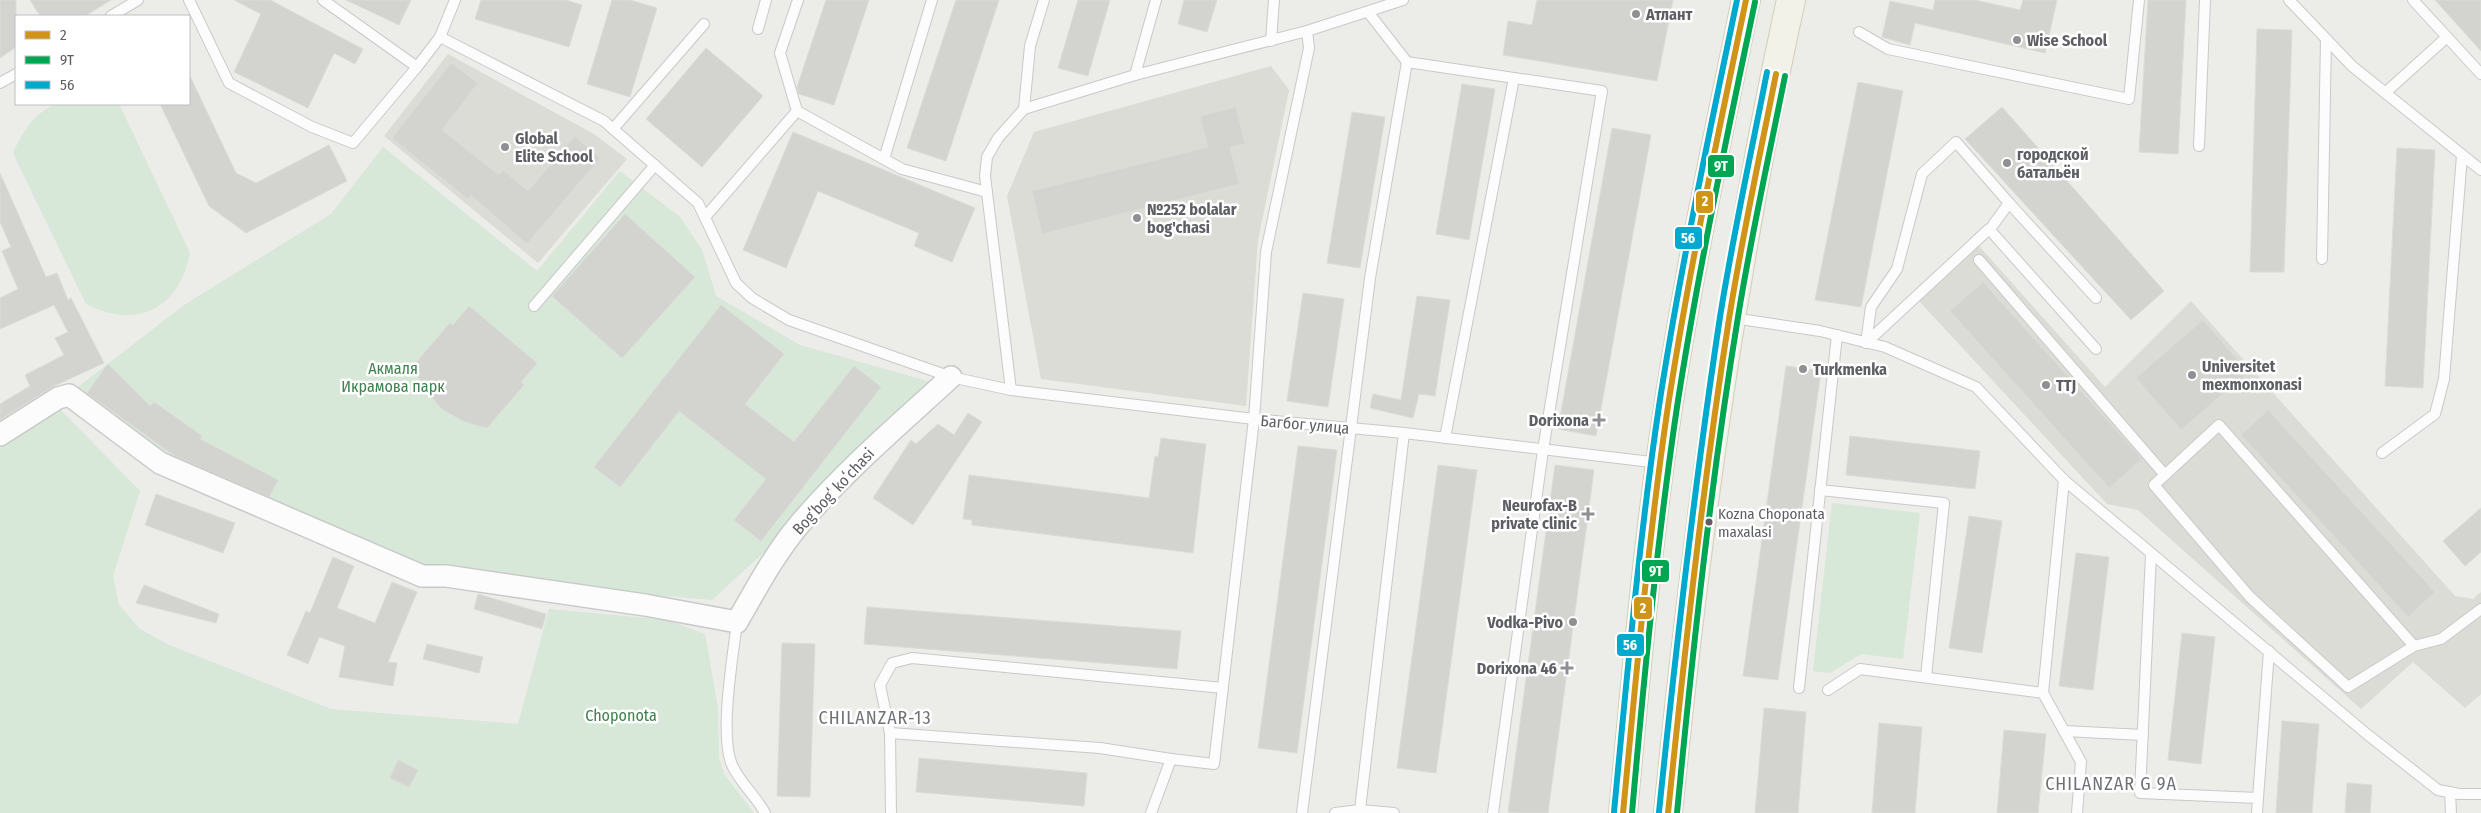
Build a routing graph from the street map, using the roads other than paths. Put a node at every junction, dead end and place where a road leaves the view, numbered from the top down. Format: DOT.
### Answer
graph roads {
  1 [pos="138,0"];
  2 [pos="189,0"];
  3 [pos="323,0"];
  4 [pos="455,0"];
  5 [pos="766,0"];
  6 [pos="798,0"];
  7 [pos="932,0"];
  8 [pos="1044,0"];
  9 [pos="1156,0"];
  10 [pos="1274,0"];
  11 [pos="1403,0"];
  12 [pos="1746,0"];
  13 [pos="1791,0"];
  14 [pos="2139,0"];
  15 [pos="2205,0"];
  16 [pos="2289,0"];
  17 [pos="2413,0"];
  18 [pos="1368,12"];
  19 [pos="113,15"];
  20 [pos="704,24"];
  21 [pos="758,29"];
  22 [pos="1307,31"];
  23 [pos="1859,32"];
  24 [pos="440,37"];
  25 [pos="2447,37"];
  26 [pos="2326,40"];
  27 [pos="1271,41"];
  28 [pos="1407,62"];
  29 [pos="417,67"];
  30 [pos="2481,74"];
  31 [pos="15,75"];
  32 [pos="1136,75"];
  33 [pos="1514,78"];
  34 [pos="0,83"];
  35 [pos="2385,93"];
  36 [pos="1024,109"];
  37 [pos="797,111"];
  38 [pos="613,129"];
  39 [pos="2199,146"];
  40 [pos="2462,156"];
  41 [pos="884,159"];
  42 [pos="655,165"];
  43 [pos="2481,170"];
  44 [pos="987,192"];
  45 [pos="2009,203"];
  46 [pos="706,216"];
  47 [pos="1993,225"];
  48 [pos="2322,259"];
  49 [pos="1979,260"];
  50 [pos="2096,298"];
  51 [pos="534,306"];
  52 [pos="1729,317"];
  53 [pos="1837,336"];
  54 [pos="1866,342"];
  55 [pos="2096,349"];
  56 [pos="951,378"];
  57 [pos="1011,390"];
  58 [pos="1254,419"];
  59 [pos="1349,428"];
  60 [pos="1404,433"];
  61 [pos="0,435"];
  62 [pos="1445,438"];
  63 [pos="1544,450"];
  64 [pos="2382,453"];
  65 [pos="1660,463"];
  66 [pos="2165,474"];
  67 [pos="2064,480"];
  68 [pos="1820,490"];
  69 [pos="2151,554"];
  70 [pos="2481,609"];
  71 [pos="737,622"];
  72 [pos="2414,646"];
  73 [pos="2269,651"];
  74 [pos="1926,677"];
  75 [pos="1223,688"];
  76 [pos="1799,688"];
  77 [pos="1828,690"];
  78 [pos="2043,693"];
  79 [pos="2064,731"];
  80 [pos="890,733"];
  81 [pos="2143,736"];
  82 [pos="1171,759"];
  83 [pos="2450,792"];
  84 [pos="2481,794"];
  85 [pos="2258,798"];
  86 [pos="1360,810"];
  87 [pos="765,813"];
  88 [pos="891,813"];
  89 [pos="1151,813"];
  90 [pos="1302,813"];
  91 [pos="1335,813"];
  92 [pos="1394,813"];
  93 [pos="1493,813"];
  94 [pos="1622,813"];
  95 [pos="1668,813"];
  96 [pos="2077,813"];
  97 [pos="2257,813"];
  98 [pos="2451,813"];
  1 -- 19 [label="lane"];
  2 -- 29 [label="lane"];
  3 -- 29 [label="lane"];
  4 -- 24 [label="lane"];
  5 -- 21 [label="lane"];
  6 -- 37 [label="lane"];
  7 -- 41 [label="lane"];
  8 -- 36 [label="lane"];
  9 -- 32 [label="lane"];
  10 -- 27 [label="lane"];
  11 -- 18 [label="lane"];
  12 -- 65 [label="main road"];
  13 -- 52 [label="main road"];
  14 -- 23 [label="lane"];
  15 -- 39 [label="lane"];
  16 -- 26 [label="lane"];
  17 -- 25 [label="lane"];
  18 -- 22 [label="lane"];
  18 -- 28 [label="lane"];
  20 -- 38 [label="lane"];
  22 -- 27 [label="lane"];
  22 -- 58 [label="lane"];
  24 -- 29 [label="lane"];
  24 -- 38 [label="lane, Багбог улица"];
  25 -- 30 [label="lane"];
  25 -- 35 [label="lane"];
  26 -- 35 [label="lane"];
  26 -- 48 [label="lane"];
  27 -- 32 [label="lane"];
  28 -- 33 [label="lane"];
  28 -- 59 [label="lane"];
  31 -- 34 [label="lane"];
  32 -- 36 [label="lane"];
  33 -- 62 [label="lane"];
  33 -- 63 [label="lane"];
  35 -- 40 [label="lane"];
  36 -- 44 [label="lane"];
  37 -- 41 [label="lane"];
  37 -- 46 [label="lane"];
  38 -- 42 [label="lane, Багбог улица"];
  40 -- 43 [label="lane"];
  40 -- 64 [label="lane"];
  41 -- 44 [label="lane"];
  42 -- 46 [label="lane, Багбог улица"];
  42 -- 51 [label="lane"];
  44 -- 57 [label="lane"];
  45 -- 47 [label="lane"];
  45 -- 50 [label="lane"];
  45 -- 54 [label="lane"];
  46 -- 56 [label="lane, Багбог улица"];
  49 -- 66 [label="lane"];
  52 -- 53 [label="lane"];
  52 -- 95 [label="main road"];
  53 -- 54 [label="lane"];
  53 -- 68 [label="lane"];
  54 -- 55 [label="lane"];
  54 -- 67 [label="lane"];
  56 -- 57 [label="lane, Багбог улица"];
  56 -- 71 [label="street, Bogʻbogʻ koʻchasi"];
  57 -- 58 [label="lane, Багбог улица"];
  58 -- 59 [label="lane, Багбог улица"];
  58 -- 75 [label="lane"];
  59 -- 60 [label="lane, Багбог улица"];
  59 -- 90 [label="lane"];
  60 -- 62 [label="lane, Багбог улица"];
  60 -- 86 [label="lane"];
  61 -- 71 [label="street"];
  62 -- 63 [label="lane, Багбог улица"];
  63 -- 65 [label="lane, Багбог улица"];
  63 -- 93 [label="lane"];
  65 -- 94 [label="main road"];
  66 -- 72 [label="lane"];
  66 -- 72 [label="lane"];
  67 -- 69 [label="lane"];
  67 -- 78 [label="lane"];
  68 -- 74 [label="lane"];
  68 -- 76 [label="lane"];
  69 -- 73 [label="lane"];
  69 -- 81 [label="lane"];
  70 -- 72 [label="lane"];
  71 -- 87 [label="lane"];
  73 -- 83 [label="lane"];
  73 -- 85 [label="lane"];
  74 -- 77 [label="lane"];
  74 -- 78 [label="lane"];
  75 -- 80 [label="lane"];
  75 -- 82 [label="lane"];
  78 -- 79 [label="lane"];
  79 -- 81 [label="lane"];
  79 -- 96 [label="lane"];
  80 -- 82 [label="lane"];
  80 -- 88 [label="lane"];
  81 -- 85 [label="lane"];
  82 -- 89 [label="lane"];
  83 -- 84 [label="lane"];
  83 -- 98 [label="lane"];
  85 -- 97 [label="lane"];
  86 -- 91 [label="lane"];
  86 -- 92 [label="lane"];
}
